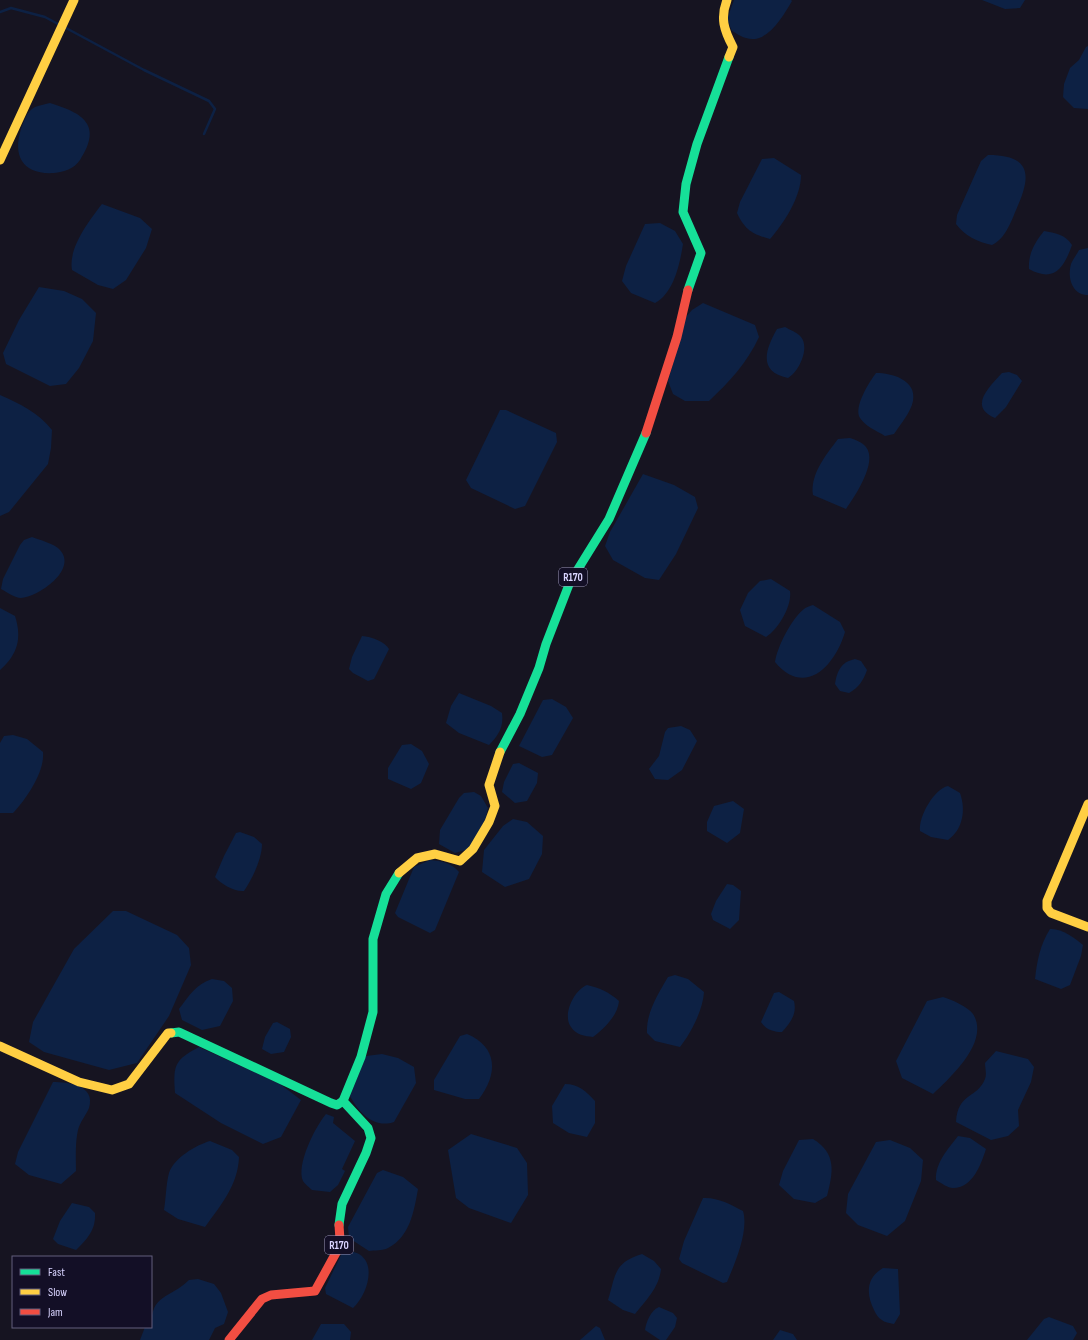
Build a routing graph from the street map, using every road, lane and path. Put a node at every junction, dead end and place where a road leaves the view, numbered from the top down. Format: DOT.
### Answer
graph roads {
  1 [pos="74,0"];
  2 [pos="727,0"];
  3 [pos="0,160"];
  4 [pos="1088,804"];
  5 [pos="1088,927"];
  6 [pos="0,1046"];
  7 [pos="343,1101"];
  8 [pos="229,1340"];
  1 -- 3 [label="main road"];
  2 -- 7 [label="main road, R170"];
  4 -- 5 [label="main road"];
  6 -- 7 [label="main road"];
  7 -- 8 [label="main road, R170"];
}
